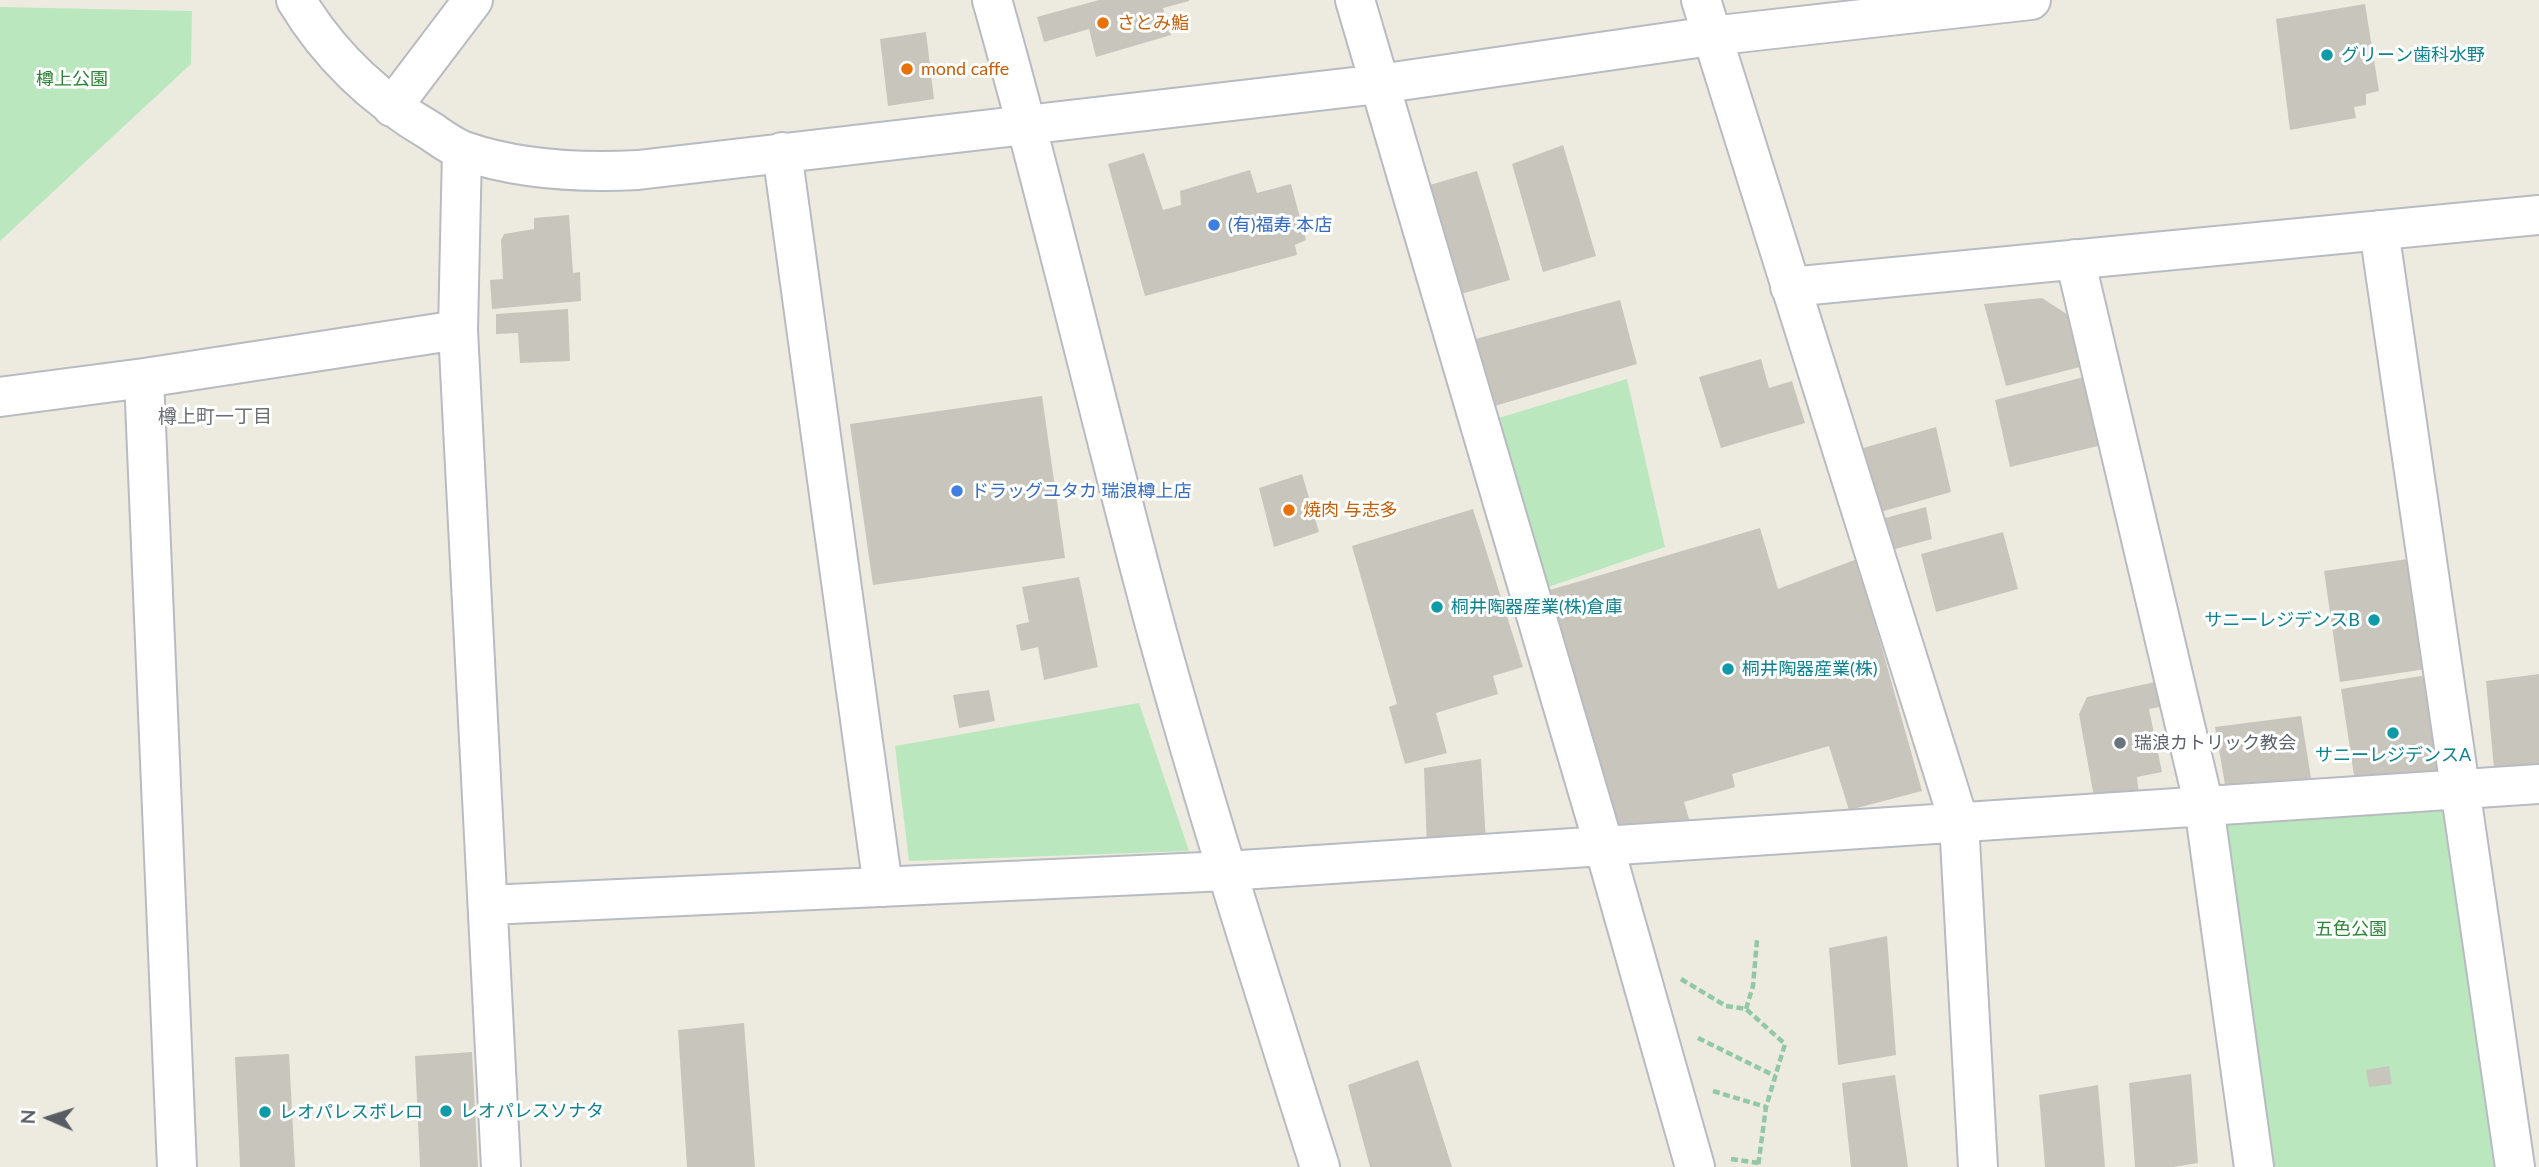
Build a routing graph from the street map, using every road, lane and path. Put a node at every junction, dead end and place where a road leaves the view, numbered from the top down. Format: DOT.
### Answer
graph roads {
  1 [pos="296,0"];
  2 [pos="473,0"];
  3 [pos="992,0"];
  4 [pos="1355,0"];
  5 [pos="1701,0"];
  6 [pos="2031,0"];
  7 [pos="1711,36"];
  8 [pos="1379,84"];
  9 [pos="392,107"];
  10 [pos="1027,123"];
  11 [pos="462,150"];
  12 [pos="782,152"];
  13 [pos="2539,215"];
  14 [pos="2379,230"];
  15 [pos="2075,260"];
  16 [pos="1790,287"];
  17 [pos="458,330"];
  18 [pos="144,378"];
  19 [pos="0,397"];
  20 [pos="2539,784"];
  21 [pos="2462,789"];
  22 [pos="2204,806"];
  23 [pos="1959,822"];
  24 [pos="1604,846"];
  25 [pos="1226,871"];
  26 [pos="883,887"];
  27 [pos="488,905"];
  28 [pos="1758,940"];
  29 [pos="1676,976"];
  30 [pos="1746,1009"];
  31 [pos="1689,1034"];
  32 [pos="1775,1076"];
  33 [pos="1707,1089"];
  34 [pos="1766,1107"];
  35 [pos="177,1167"];
  36 [pos="501,1167"];
  37 [pos="1320,1167"];
  38 [pos="1695,1167"];
  39 [pos="1758,1167"];
  40 [pos="1978,1167"];
  41 [pos="2254,1167"];
  42 [pos="2515,1167"];
  1 -- 9 [label="street"];
  2 -- 9 [label="street"];
  3 -- 10 [label="street"];
  4 -- 8 [label="street"];
  5 -- 7 [label="street"];
  6 -- 7 [label="street"];
  7 -- 8 [label="street"];
  7 -- 16 [label="street"];
  8 -- 10 [label="street"];
  8 -- 24 [label="street"];
  9 -- 11 [label="street"];
  10 -- 12 [label="street"];
  10 -- 25 [label="street"];
  11 -- 12 [label="street"];
  11 -- 17 [label="street"];
  12 -- 26 [label="street"];
  13 -- 14 [label="street"];
  14 -- 15 [label="street"];
  14 -- 21 [label="street"];
  15 -- 16 [label="street"];
  15 -- 22 [label="street"];
  16 -- 23 [label="street"];
  17 -- 18 [label="street"];
  17 -- 27 [label="street"];
  18 -- 19 [label="street"];
  18 -- 35 [label="street"];
  20 -- 21 [label="street"];
  21 -- 22 [label="street"];
  21 -- 42 [label="street"];
  22 -- 23 [label="street"];
  22 -- 41 [label="street"];
  23 -- 24 [label="street"];
  23 -- 40 [label="street"];
  24 -- 25 [label="street"];
  24 -- 38 [label="street"];
  25 -- 26 [label="street"];
  25 -- 37 [label="street"];
  26 -- 27 [label="street"];
  27 -- 36 [label="street"];
  28 -- 30 [label="path"];
  29 -- 30 [label="path"];
  30 -- 32 [label="path"];
  31 -- 32 [label="path"];
  32 -- 34 [label="path"];
  33 -- 34 [label="path"];
  34 -- 39 [label="path"];
}
